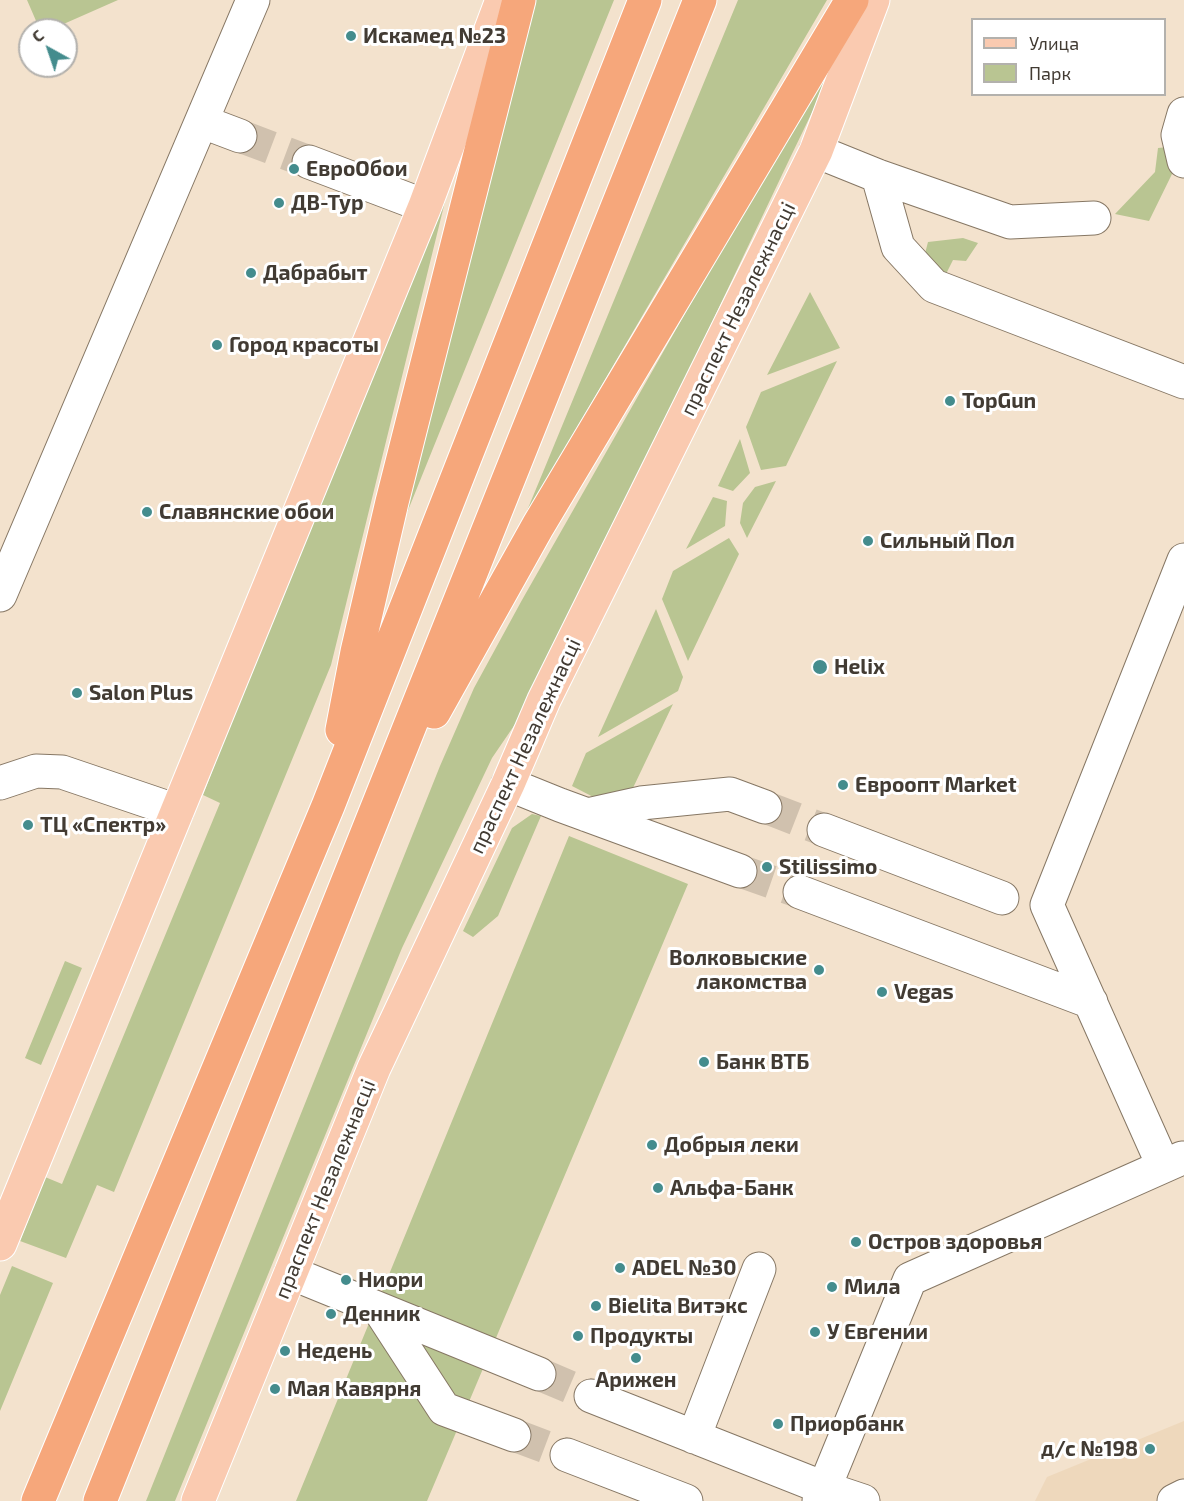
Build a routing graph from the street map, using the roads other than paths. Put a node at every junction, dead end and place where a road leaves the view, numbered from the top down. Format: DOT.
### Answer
graph roads {
  1 [pos="253,0"];
  2 [pos="502,0"];
  3 [pos="519,0"];
  4 [pos="645,0"];
  5 [pos="700,0"];
  6 [pos="852,0"];
  7 [pos="873,0"];
  8 [pos="1184,114"];
  9 [pos="203,122"];
  10 [pos="240,136"];
  11 [pos="816,151"];
  12 [pos="1184,161"];
  13 [pos="309,162"];
  14 [pos="878,176"];
  15 [pos="425,206"];
  16 [pos="1094,218"];
  17 [pos="1184,382"];
  18 [pos="1184,560"];
  19 [pos="0,595"];
  20 [pos="0,783"];
  21 [pos="508,784"];
  22 [pos="328,806"];
  23 [pos="765,807"];
  24 [pos="177,811"];
  25 [pos="587,815"];
  26 [pos="368,829"];
  27 [pos="824,830"];
  28 [pos="740,871"];
  29 [pos="800,892"];
  30 [pos="1002,898"];
  31 [pos="1091,1002"];
  32 [pos="1174,1161"];
  33 [pos="0,1244"];
  34 [pos="759,1269"];
  35 [pos="291,1273"];
  36 [pos="379,1310"];
  37 [pos="539,1374"];
  38 [pos="591,1396"];
  39 [pos="514,1435"];
  40 [pos="694,1437"];
  41 [pos="567,1455"];
  42 [pos="821,1494"];
  43 [pos="1184,1496"];
  44 [pos="38,1501"];
  45 [pos="100,1501"];
  46 [pos="198,1501"];
  47 [pos="686,1501"];
  48 [pos="863,1501"];
  49 [pos="1174,1501"];
  1 -- 9 [label="lane"];
  2 -- 15 [label="main road"];
  3 -- 22 [label="highway"];
  4 -- 22 [label="highway"];
  5 -- 26 [label="highway"];
  6 -- 26 [label="highway"];
  7 -- 11 [label="main road, праспект Незалежнасці"];
  8 -- 12 [label="lane"];
  9 -- 10 [label="lane"];
  9 -- 19 [label="lane"];
  11 -- 14 [label="lane"];
  11 -- 21 [label="main road, праспект Незалежнасці"];
  13 -- 15 [label="lane"];
  14 -- 16 [label="lane"];
  14 -- 17 [label="lane"];
  15 -- 24 [label="main road"];
  18 -- 31 [label="lane"];
  20 -- 24 [label="lane"];
  21 -- 25 [label="lane"];
  21 -- 35 [label="main road, праспект Незалежнасці"];
  22 -- 44 [label="highway"];
  23 -- 25 [label="lane"];
  24 -- 33 [label="main road"];
  25 -- 28 [label="lane"];
  26 -- 45 [label="highway"];
  27 -- 30 [label="lane"];
  29 -- 31 [label="lane"];
  31 -- 32 [label="lane"];
  32 -- 42 [label="lane"];
  34 -- 40 [label="lane"];
  35 -- 36 [label="lane"];
  35 -- 46 [label="main road, праспект Незалежнасці"];
  36 -- 37 [label="lane"];
  36 -- 39 [label="lane"];
  38 -- 40 [label="lane"];
  40 -- 42 [label="lane"];
  41 -- 47 [label="lane"];
  42 -- 48 [label="lane"];
  43 -- 49 [label="lane"];
}
